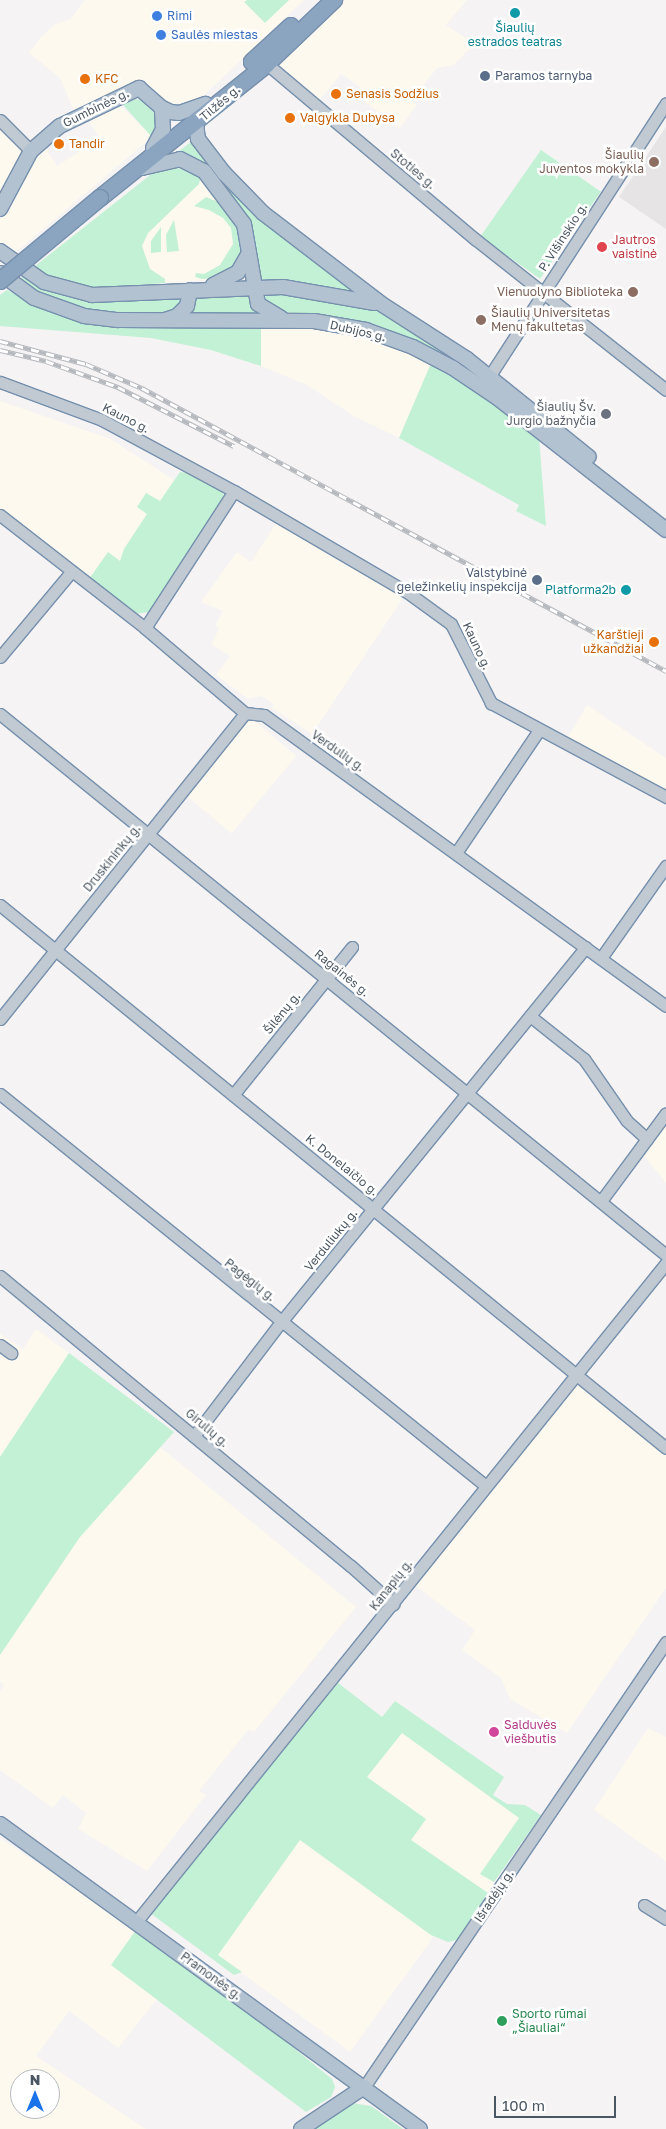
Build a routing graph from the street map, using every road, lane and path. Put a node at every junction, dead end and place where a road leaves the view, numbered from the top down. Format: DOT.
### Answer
graph roads {
  1 [pos="318,0"];
  2 [pos="334,0"];
  3 [pos="267,64"];
  4 [pos="666,103"];
  5 [pos="205,104"];
  6 [pos="162,108"];
  7 [pos="0,120"];
  8 [pos="196,123"];
  9 [pos="153,148"];
  10 [pos="31,152"];
  11 [pos="142,168"];
  12 [pos="224,173"];
  13 [pos="214,183"];
  14 [pos="100,198"];
  15 [pos="0,208"];
  16 [pos="0,251"];
  17 [pos="250,252"];
  18 [pos="0,273"];
  19 [pos="0,281"];
  20 [pos="253,287"];
  21 [pos="197,289"];
  22 [pos="544,292"];
  23 [pos="383,305"];
  24 [pos="290,320"];
  25 [pos="162,321"];
  26 [pos="0,382"];
  27 [pos="486,382"];
  28 [pos="666,390"];
  29 [pos="234,490"];
  30 [pos="0,515"];
  31 [pos="666,517"];
  32 [pos="666,530"];
  33 [pos="71,572"];
  34 [pos="145,628"];
  35 [pos="0,657"];
  36 [pos="245,713"];
  37 [pos="0,714"];
  38 [pos="539,730"];
  39 [pos="666,797"];
  40 [pos="150,835"];
  41 [pos="456,853"];
  42 [pos="666,866"];
  43 [pos="0,904"];
  44 [pos="352,947"];
  45 [pos="586,947"];
  46 [pos="56,950"];
  47 [pos="601,958"];
  48 [pos="327,979"];
  49 [pos="666,1006"];
  50 [pos="530,1016"];
  51 [pos="0,1019"];
  52 [pos="468,1093"];
  53 [pos="0,1094"];
  54 [pos="233,1095"];
  55 [pos="666,1113"];
  56 [pos="647,1139"];
  57 [pos="601,1202"];
  58 [pos="374,1209"];
  59 [pos="666,1255"];
  60 [pos="666,1263"];
  61 [pos="0,1276"];
  62 [pos="281,1322"];
  63 [pos="0,1345"];
  64 [pos="11,1354"];
  65 [pos="573,1375"];
  66 [pos="194,1436"];
  67 [pos="666,1448"];
  68 [pos="486,1486"];
  69 [pos="393,1604"];
  70 [pos="666,1642"];
  71 [pos="0,1824"];
  72 [pos="644,1905"];
  73 [pos="666,1919"];
  74 [pos="136,1922"];
  75 [pos="364,2087"];
  76 [pos="301,2129"];
  77 [pos="420,2129"];
  1 -- 5 [label="highway, Tilžės g."];
  2 -- 3 [label="highway, Tilžės g."];
  3 -- 8 [label="highway, Tilžės g."];
  3 -- 22 [label="street, Stoties g."];
  4 -- 22 [label="street, P. Višinskio g."];
  5 -- 6 [label="main road"];
  5 -- 9 [label="highway, Tilžės g."];
  6 -- 9 [label="main road"];
  6 -- 10 [label="main road, Gumbinės g."];
  7 -- 10 [label="street"];
  8 -- 11 [label="highway, Tilžės g."];
  8 -- 12 [label="main road, Dubijos g."];
  9 -- 14 [label="highway, Tilžės g."];
  10 -- 15 [label="main road, Gumbinės g."];
  11 -- 13 [label="main road"];
  11 -- 14 [label="highway, Tilžės g."];
  12 -- 13 [label="main road"];
  12 -- 23 [label="main road, Dubijos g."];
  13 -- 17 [label="main road"];
  14 -- 19 [label="highway, Tilžės g., bridge"];
  16 -- 21 [label="main road, Dubijos g."];
  17 -- 20 [label="main road"];
  17 -- 21 [label="main road"];
  18 -- 25 [label="main road, Dubijos g."];
  20 -- 21 [label="main road, Dubijos g."];
  20 -- 23 [label="main road, Dubijos g."];
  20 -- 24 [label="main road"];
  21 -- 25 [label="main road"];
  22 -- 27 [label="street, P. Višinskio g."];
  22 -- 28 [label="street, Stoties g."];
  23 -- 27 [label="main road, Dubijos g."];
  24 -- 25 [label="main road, Dubijos g."];
  24 -- 27 [label="main road, Dubijos g."];
  26 -- 29 [label="street, Kauno g."];
  27 -- 31 [label="main road, Dubijos g."];
  27 -- 32 [label="main road, Dubijos g."];
  29 -- 34 [label="street"];
  29 -- 38 [label="street, Kauno g."];
  30 -- 33 [label="street, Verdulių g."];
  33 -- 34 [label="street, Verdulių g."];
  33 -- 35 [label="street"];
  34 -- 36 [label="street, Verdulių g."];
  36 -- 40 [label="street, Druskininkų g."];
  36 -- 41 [label="street, Verdulių g."];
  37 -- 40 [label="street, Ragainės g."];
  38 -- 39 [label="street, Kauno g."];
  38 -- 41 [label="street"];
  40 -- 46 [label="street, Druskininkų g."];
  40 -- 48 [label="street, Ragainės g."];
  41 -- 45 [label="street, Verdulių g."];
  42 -- 47 [label="street"];
  43 -- 46 [label="street, K. Donelaičio g."];
  44 -- 48 [label="street, Šilėnų g."];
  45 -- 47 [label="street, Verdulių g."];
  45 -- 50 [label="street, Verduliukų g."];
  46 -- 51 [label="street, Druskininkų g."];
  46 -- 54 [label="street, K. Donelaičio g."];
  47 -- 49 [label="street, Verdulių g."];
  48 -- 52 [label="street, Ragainės g."];
  48 -- 54 [label="street, Šilėnų g."];
  50 -- 52 [label="street, Verduliukų g."];
  50 -- 56 [label="street"];
  52 -- 57 [label="street, Ragainės g."];
  52 -- 58 [label="street, Verduliukų g."];
  53 -- 62 [label="street, Pagėgių g."];
  54 -- 58 [label="street, K. Donelaičio g."];
  55 -- 56 [label="street"];
  56 -- 57 [label="street"];
  57 -- 59 [label="street, Ragainės g."];
  58 -- 62 [label="street, Verduliukų g."];
  58 -- 65 [label="street, K. Donelaičio g."];
  60 -- 65 [label="street, Kanapių g."];
  61 -- 66 [label="street, Girulių g."];
  62 -- 66 [label="street, Verduliukų g."];
  62 -- 68 [label="street, Pagėgių g."];
  63 -- 64 [label="street"];
  65 -- 67 [label="street, K. Donelaičio g."];
  65 -- 68 [label="street, Kanapių g."];
  66 -- 69 [label="street, Girulių g."];
  68 -- 69 [label="street, Kanapių g."];
  69 -- 74 [label="street, Kanapių g."];
  70 -- 75 [label="street, Išradėjų g."];
  71 -- 74 [label="main road, Pramonės g."];
  72 -- 73 [label="street"];
  74 -- 75 [label="main road, Pramonės g."];
  75 -- 76 [label="main road, Išradėjų g."];
  75 -- 77 [label="main road, Pramonės g."];
}
